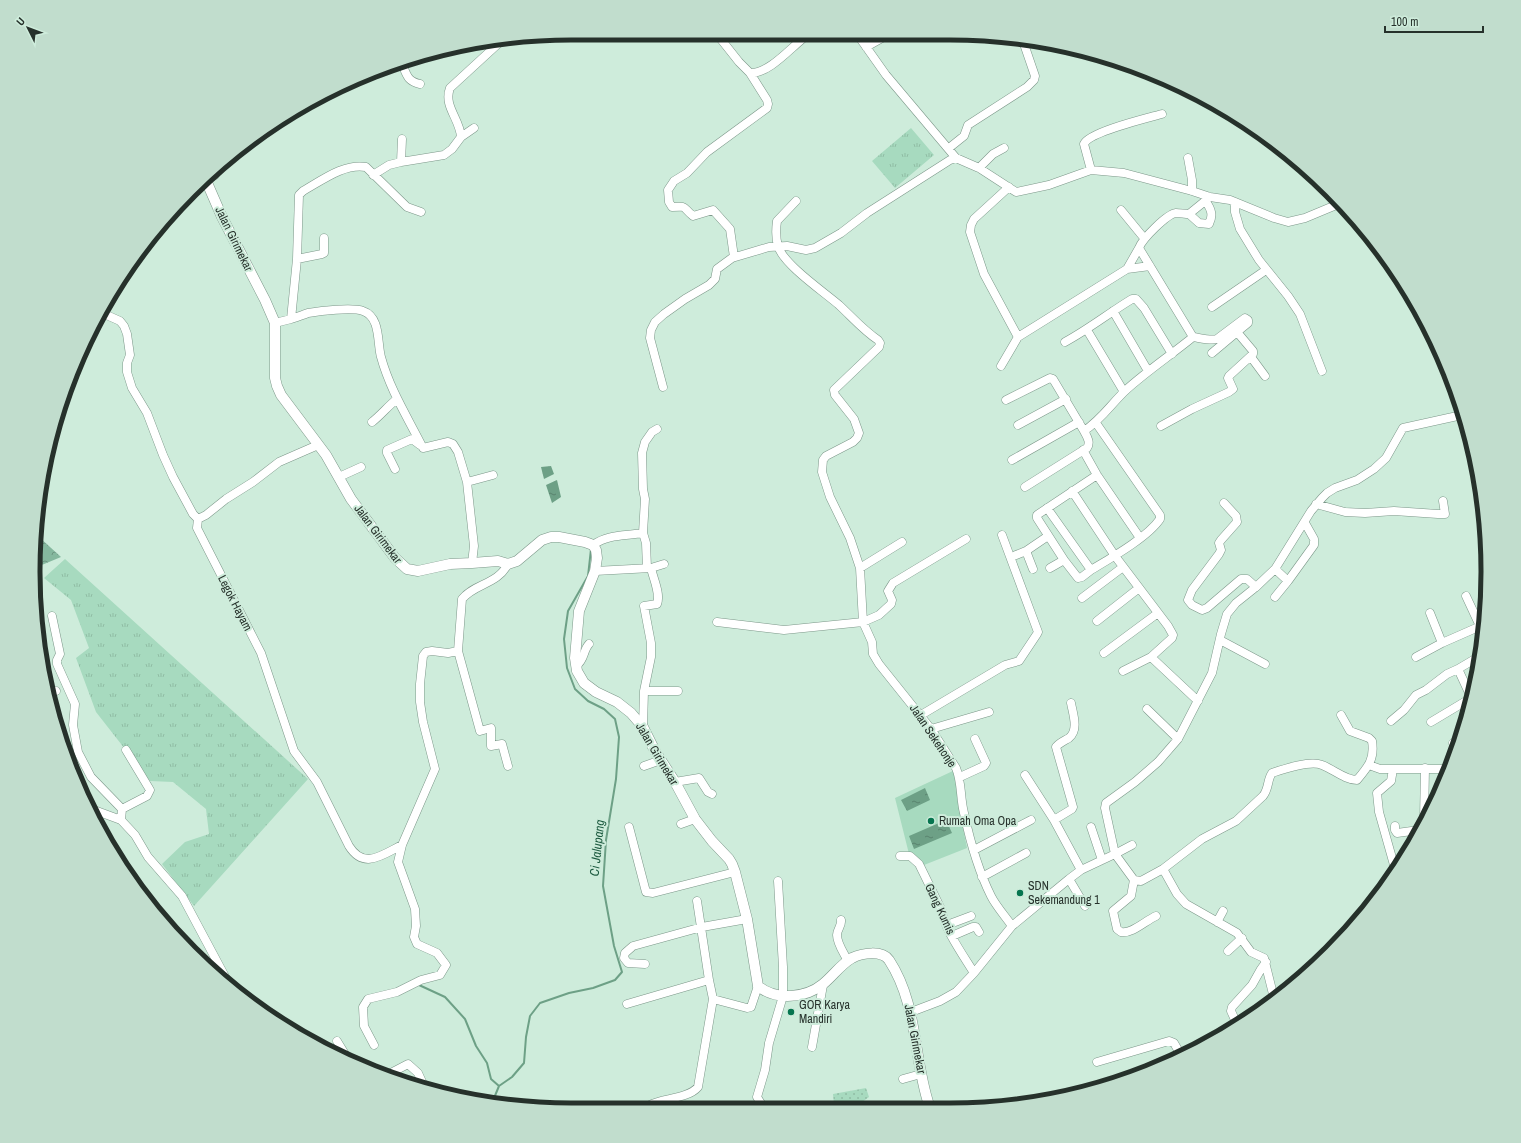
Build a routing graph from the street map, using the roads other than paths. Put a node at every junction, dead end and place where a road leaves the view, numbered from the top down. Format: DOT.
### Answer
graph roads {
  1 [pos="722,40"];
  2 [pos="861,40"];
  3 [pos="878,40"];
  4 [pos="800,41"];
  5 [pos="495,46"];
  6 [pos="1025,46"];
  7 [pos="866,47"];
  8 [pos="404,67"];
  9 [pos="750,73"];
  10 [pos="420,84"];
  11 [pos="1162,114"];
  12 [pos="474,128"];
  13 [pos="461,137"];
  14 [pos="402,139"];
  15 [pos="949,148"];
  16 [pos="1004,148"];
  17 [pos="956,158"];
  18 [pos="1188,158"];
  19 [pos="401,162"];
  20 [pos="979,168"];
  21 [pos="1091,170"];
  22 [pos="373,175"];
  23 [pos="208,185"];
  24 [pos="1009,187"];
  25 [pos="1192,191"];
  26 [pos="1208,200"];
  27 [pos="796,201"];
  28 [pos="1235,202"];
  29 [pos="1334,206"];
  30 [pos="1121,210"];
  31 [pos="421,212"];
  32 [pos="1189,214"];
  33 [pos="324,238"];
  34 [pos="1144,238"];
  35 [pos="778,246"];
  36 [pos="1139,248"];
  37 [pos="734,257"];
  38 [pos="297,258"];
  39 [pos="1150,266"];
  40 [pos="1127,269"];
  41 [pos="1266,270"];
  42 [pos="1212,307"];
  43 [pos="1113,311"];
  44 [pos="106,315"];
  45 [pos="291,319"];
  46 [pos="274,323"];
  47 [pos="1087,330"];
  48 [pos="1237,332"];
  49 [pos="1018,337"];
  50 [pos="1193,337"];
  51 [pos="1065,342"];
  52 [pos="1212,353"];
  53 [pos="1172,354"];
  54 [pos="1251,357"];
  55 [pos="1001,366"];
  56 [pos="1148,371"];
  57 [pos="1322,371"];
  58 [pos="1265,376"];
  59 [pos="663,387"];
  60 [pos="1124,392"];
  61 [pos="397,398"];
  62 [pos="1066,399"];
  63 [pos="1006,400"];
  64 [pos="1458,416"];
  65 [pos="372,422"];
  66 [pos="1079,422"];
  67 [pos="1096,423"];
  68 [pos="1018,425"];
  69 [pos="1161,426"];
  70 [pos="657,429"];
  71 [pos="1084,431"];
  72 [pos="318,444"];
  73 [pos="423,448"];
  74 [pos="1084,450"];
  75 [pos="1012,460"];
  76 [pos="361,467"];
  77 [pos="395,470"];
  78 [pos="493,475"];
  79 [pos="1098,475"];
  80 [pos="339,477"];
  81 [pos="467,482"];
  82 [pos="1025,487"];
  83 [pos="1072,491"];
  84 [pos="1443,501"];
  85 [pos="1224,503"];
  86 [pos="1316,504"];
  87 [pos="1047,508"];
  88 [pos="198,519"];
  89 [pos="1305,523"];
  90 [pos="643,533"];
  91 [pos="1002,535"];
  92 [pos="1048,536"];
  93 [pos="1140,538"];
  94 [pos="966,539"];
  95 [pos="902,542"];
  96 [pos="593,545"];
  97 [pos="1026,551"];
  98 [pos="1016,555"];
  99 [pos="1115,556"];
  100 [pos="1064,560"];
  101 [pos="472,563"];
  102 [pos="508,564"];
  103 [pos="664,564"];
  104 [pos="1123,567"];
  105 [pos="649,568"];
  106 [pos="860,568"];
  107 [pos="1050,568"];
  108 [pos="1033,569"];
  109 [pos="1091,570"];
  110 [pos="1275,570"];
  111 [pos="595,571"];
  112 [pos="1288,581"];
  113 [pos="1256,587"];
  114 [pos="1139,588"];
  115 [pos="1274,596"];
  116 [pos="1466,596"];
  117 [pos="1082,598"];
  118 [pos="1430,613"];
  119 [pos="1158,614"];
  120 [pos="52,616"];
  121 [pos="1478,620"];
  122 [pos="863,621"];
  123 [pos="1097,621"];
  124 [pos="716,622"];
  125 [pos="1478,627"];
  126 [pos="1220,640"];
  127 [pos="1442,643"];
  128 [pos="589,644"];
  129 [pos="458,651"];
  130 [pos="1104,653"];
  131 [pos="1151,657"];
  132 [pos="1416,658"];
  133 [pos="1473,660"];
  134 [pos="1265,664"];
  135 [pos="576,666"];
  136 [pos="1458,669"];
  137 [pos="1123,671"];
  138 [pos="1467,690"];
  139 [pos="644,691"];
  140 [pos="678,691"];
  141 [pos="1198,701"];
  142 [pos="1465,702"];
  143 [pos="1071,703"];
  144 [pos="1147,709"];
  145 [pos="989,712"];
  146 [pos="921,715"];
  147 [pos="1341,715"];
  148 [pos="1392,721"];
  149 [pos="1431,722"];
  150 [pos="643,727"];
  151 [pos="931,729"];
  152 [pos="975,739"];
  153 [pos="1178,739"];
  154 [pos="126,750"];
  155 [pos="661,760"];
  156 [pos="1369,765"];
  157 [pos="508,766"];
  158 [pos="644,766"];
  159 [pos="1424,768"];
  160 [pos="1393,769"];
  161 [pos="1443,769"];
  162 [pos="1025,775"];
  163 [pos="960,777"];
  164 [pos="675,782"];
  165 [pos="712,794"];
  166 [pos="122,809"];
  167 [pos="97,811"];
  168 [pos="1424,811"];
  169 [pos="695,818"];
  170 [pos="121,820"];
  171 [pos="1031,820"];
  172 [pos="1054,820"];
  173 [pos="681,824"];
  174 [pos="1395,826"];
  175 [pos="629,827"];
  176 [pos="1091,827"];
  177 [pos="1413,831"];
  178 [pos="402,845"];
  179 [pos="1132,845"];
  180 [pos="974,850"];
  181 [pos="1026,853"];
  182 [pos="1115,854"];
  183 [pos="900,856"];
  184 [pos="1102,860"];
  185 [pos="1393,863"];
  186 [pos="1081,870"];
  187 [pos="1163,870"];
  188 [pos="736,872"];
  189 [pos="982,877"];
  190 [pos="1068,878"];
  191 [pos="1134,880"];
  192 [pos="778,881"];
  193 [pos="697,902"];
  194 [pos="1085,906"];
  195 [pos="1223,911"];
  196 [pos="971,916"];
  197 [pos="1156,916"];
  198 [pos="747,919"];
  199 [pos="841,920"];
  200 [pos="1217,922"];
  201 [pos="947,925"];
  202 [pos="1012,926"];
  203 [pos="702,927"];
  204 [pos="979,932"];
  205 [pos="952,936"];
  206 [pos="1242,938"];
  207 [pos="1228,952"];
  208 [pos="848,961"];
  209 [pos="1266,962"];
  210 [pos="646,964"];
  211 [pos="223,973"];
  212 [pos="974,973"];
  213 [pos="709,980"];
  214 [pos="823,985"];
  215 [pos="758,986"];
  216 [pos="1273,993"];
  217 [pos="783,996"];
  218 [pos="713,999"];
  219 [pos="627,1004"];
  220 [pos="911,1012"];
  221 [pos="1235,1020"];
  222 [pos="336,1041"];
  223 [pos="374,1045"];
  224 [pos="812,1047"];
  225 [pos="342,1051"];
  226 [pos="1179,1051"];
  227 [pos="1097,1062"];
  228 [pos="393,1072"];
  229 [pos="921,1074"];
  230 [pos="903,1079"];
  231 [pos="422,1081"];
  232 [pos="657,1103"];
  233 [pos="761,1103"];
  234 [pos="928,1103"];
  1 -- 9 [label="street"];
  2 -- 7 [label="street"];
  3 -- 7 [label="street"];
  4 -- 9 [label="street"];
  5 -- 13 [label="street"];
  6 -- 15 [label="street"];
  7 -- 15 [label="street"];
  8 -- 10 [label="street"];
  9 -- 37 [label="street"];
  11 -- 21 [label="street"];
  12 -- 13 [label="street"];
  13 -- 19 [label="street"];
  14 -- 19 [label="street"];
  15 -- 17 [label="street"];
  16 -- 20 [label="street"];
  17 -- 20 [label="street"];
  17 -- 35 [label="street"];
  18 -- 25 [label="street"];
  19 -- 22 [label="street"];
  20 -- 24 [label="street"];
  21 -- 24 [label="street"];
  21 -- 25 [label="street"];
  22 -- 31 [label="street"];
  22 -- 38 [label="street"];
  23 -- 46 [label="street, Jalan Girimekar"];
  24 -- 49 [label="street"];
  25 -- 26 [label="street"];
  26 -- 28 [label="street"];
  26 -- 32 [label="street"];
  26 -- 32 [label="street"];
  27 -- 35 [label="street"];
  28 -- 29 [label="street"];
  28 -- 41 [label="street"];
  30 -- 34 [label="street"];
  32 -- 34 [label="street"];
  33 -- 38 [label="street"];
  34 -- 36 [label="street"];
  35 -- 37 [label="street"];
  35 -- 106 [label="street, Jalan Sekehonje"];
  36 -- 39 [label="street"];
  36 -- 40 [label="street"];
  37 -- 59 [label="street"];
  38 -- 45 [label="street"];
  39 -- 40 [label="street"];
  39 -- 50 [label="street"];
  40 -- 49 [label="street"];
  41 -- 42 [label="street"];
  41 -- 57 [label="street"];
  43 -- 47 [label="street"];
  43 -- 53 [label="street"];
  43 -- 56 [label="street"];
  44 -- 88 [label="street, Legok Hayam"];
  45 -- 46 [label="street"];
  45 -- 61 [label="street"];
  46 -- 72 [label="street, Jalan Girimekar"];
  47 -- 51 [label="street"];
  47 -- 60 [label="street"];
  48 -- 50 [label="street"];
  48 -- 52 [label="street"];
  48 -- 54 [label="street"];
  49 -- 55 [label="street"];
  50 -- 53 [label="street"];
  53 -- 56 [label="street"];
  54 -- 58 [label="street"];
  54 -- 69 [label="street"];
  56 -- 60 [label="street"];
  60 -- 67 [label="street"];
  61 -- 65 [label="street"];
  61 -- 73 [label="street"];
  62 -- 63 [label="street"];
  62 -- 66 [label="street"];
  62 -- 68 [label="street"];
  64 -- 86 [label="street"];
  66 -- 71 [label="street"];
  66 -- 75 [label="street"];
  67 -- 71 [label="street"];
  67 -- 93 [label="street"];
  70 -- 90 [label="street"];
  71 -- 74 [label="street"];
  72 -- 80 [label="street, Jalan Girimekar"];
  72 -- 88 [label="street"];
  73 -- 77 [label="street"];
  73 -- 81 [label="street"];
  74 -- 79 [label="street"];
  74 -- 82 [label="street"];
  76 -- 80 [label="street"];
  78 -- 81 [label="street"];
  79 -- 83 [label="street"];
  79 -- 93 [label="street"];
  80 -- 101 [label="street, Jalan Girimekar"];
  81 -- 101 [label="street"];
  83 -- 87 [label="street"];
  83 -- 99 [label="street"];
  84 -- 86 [label="street"];
  85 -- 113 [label="street"];
  86 -- 89 [label="street"];
  87 -- 92 [label="street"];
  87 -- 109 [label="street"];
  88 -- 178 [label="street, Legok Hayam"];
  89 -- 110 [label="street"];
  89 -- 112 [label="street"];
  90 -- 96 [label="street"];
  90 -- 105 [label="street"];
  91 -- 146 [label="street"];
  92 -- 97 [label="street"];
  92 -- 100 [label="street"];
  93 -- 99 [label="street"];
  94 -- 122 [label="street"];
  95 -- 106 [label="street"];
  96 -- 102 [label="street"];
  96 -- 111 [label="street, Jalan Girimekar"];
  97 -- 98 [label="street"];
  97 -- 108 [label="street"];
  99 -- 104 [label="street"];
  99 -- 109 [label="street"];
  100 -- 107 [label="street"];
  100 -- 109 [label="street"];
  101 -- 102 [label="street, Jalan Girimekar"];
  102 -- 129 [label="street"];
  103 -- 105 [label="street"];
  104 -- 114 [label="street"];
  104 -- 117 [label="street"];
  105 -- 111 [label="street"];
  105 -- 139 [label="street"];
  106 -- 122 [label="street, Jalan Sekehonje"];
  110 -- 112 [label="street"];
  110 -- 113 [label="street"];
  111 -- 135 [label="street, Jalan Girimekar"];
  112 -- 115 [label="street"];
  113 -- 126 [label="street"];
  114 -- 119 [label="street"];
  114 -- 123 [label="street"];
  116 -- 121 [label="street"];
  118 -- 127 [label="street"];
  119 -- 130 [label="street"];
  119 -- 131 [label="street"];
  120 -- 166 [label="street"];
  122 -- 124 [label="street"];
  122 -- 146 [label="street, Jalan Sekehonje"];
  125 -- 127 [label="street"];
  126 -- 134 [label="street"];
  126 -- 141 [label="street"];
  127 -- 132 [label="street"];
  128 -- 135 [label="street"];
  129 -- 157 [label="street"];
  129 -- 178 [label="street"];
  131 -- 137 [label="street"];
  131 -- 141 [label="street"];
  133 -- 136 [label="street"];
  135 -- 150 [label="street, Jalan Girimekar"];
  136 -- 138 [label="street"];
  136 -- 148 [label="street"];
  139 -- 140 [label="street"];
  139 -- 150 [label="street"];
  141 -- 153 [label="street"];
  142 -- 149 [label="street"];
  143 -- 172 [label="street"];
  144 -- 153 [label="street"];
  145 -- 151 [label="street"];
  146 -- 151 [label="street, Jalan Sekehonje"];
  147 -- 156 [label="street"];
  150 -- 155 [label="street, Jalan Girimekar"];
  151 -- 163 [label="street, Jalan Sekehonje"];
  152 -- 163 [label="street"];
  153 -- 182 [label="street"];
  154 -- 166 [label="street"];
  155 -- 158 [label="street"];
  155 -- 164 [label="street, Jalan Girimekar"];
  156 -- 160 [label="street"];
  156 -- 187 [label="street"];
  159 -- 160 [label="street"];
  159 -- 161 [label="street"];
  159 -- 168 [label="street"];
  160 -- 185 [label="street"];
  162 -- 172 [label="street"];
  163 -- 180 [label="street, Jalan Sekehonje"];
  164 -- 165 [label="street"];
  164 -- 169 [label="street, Jalan Girimekar"];
  166 -- 170 [label="street"];
  167 -- 170 [label="street"];
  169 -- 173 [label="street"];
  169 -- 188 [label="street, Jalan Girimekar"];
  170 -- 211 [label="street"];
  171 -- 180 [label="street"];
  172 -- 186 [label="street"];
  174 -- 177 [label="street"];
  175 -- 188 [label="street"];
  176 -- 184 [label="street"];
  178 -- 223 [label="street"];
  179 -- 182 [label="street"];
  180 -- 189 [label="street, Jalan Sekehonje"];
  181 -- 189 [label="street"];
  182 -- 184 [label="street"];
  182 -- 191 [label="street"];
  183 -- 201 [label="street, Gang Kumis"];
  184 -- 186 [label="street"];
  186 -- 190 [label="street"];
  187 -- 191 [label="street"];
  187 -- 200 [label="street"];
  188 -- 198 [label="street, Jalan Girimekar"];
  189 -- 202 [label="street, Jalan Sekehonje"];
  190 -- 194 [label="street"];
  190 -- 202 [label="street"];
  191 -- 197 [label="street"];
  192 -- 217 [label="street"];
  193 -- 203 [label="street"];
  195 -- 200 [label="street"];
  196 -- 201 [label="street"];
  198 -- 203 [label="street"];
  198 -- 215 [label="street, Jalan Girimekar"];
  199 -- 208 [label="street"];
  200 -- 206 [label="street"];
  201 -- 205 [label="street, Gang Kumis"];
  202 -- 212 [label="street"];
  203 -- 210 [label="street"];
  203 -- 213 [label="street"];
  204 -- 205 [label="street"];
  205 -- 212 [label="street, Gang Kumis"];
  206 -- 207 [label="street"];
  206 -- 209 [label="street"];
  208 -- 214 [label="street, Jalan Girimekar"];
  208 -- 220 [label="street, Jalan Girimekar"];
  209 -- 216 [label="street"];
  209 -- 221 [label="street"];
  212 -- 220 [label="street"];
  213 -- 218 [label="street"];
  213 -- 219 [label="street"];
  214 -- 217 [label="street, Jalan Girimekar"];
  214 -- 224 [label="street"];
  215 -- 217 [label="street, Jalan Girimekar"];
  215 -- 218 [label="street"];
  217 -- 233 [label="street"];
  218 -- 232 [label="street"];
  220 -- 229 [label="street, Jalan Girimekar"];
  222 -- 225 [label="street"];
  226 -- 227 [label="street"];
  228 -- 231 [label="street"];
  229 -- 230 [label="street"];
  229 -- 234 [label="street, Jalan Girimekar"];
}
